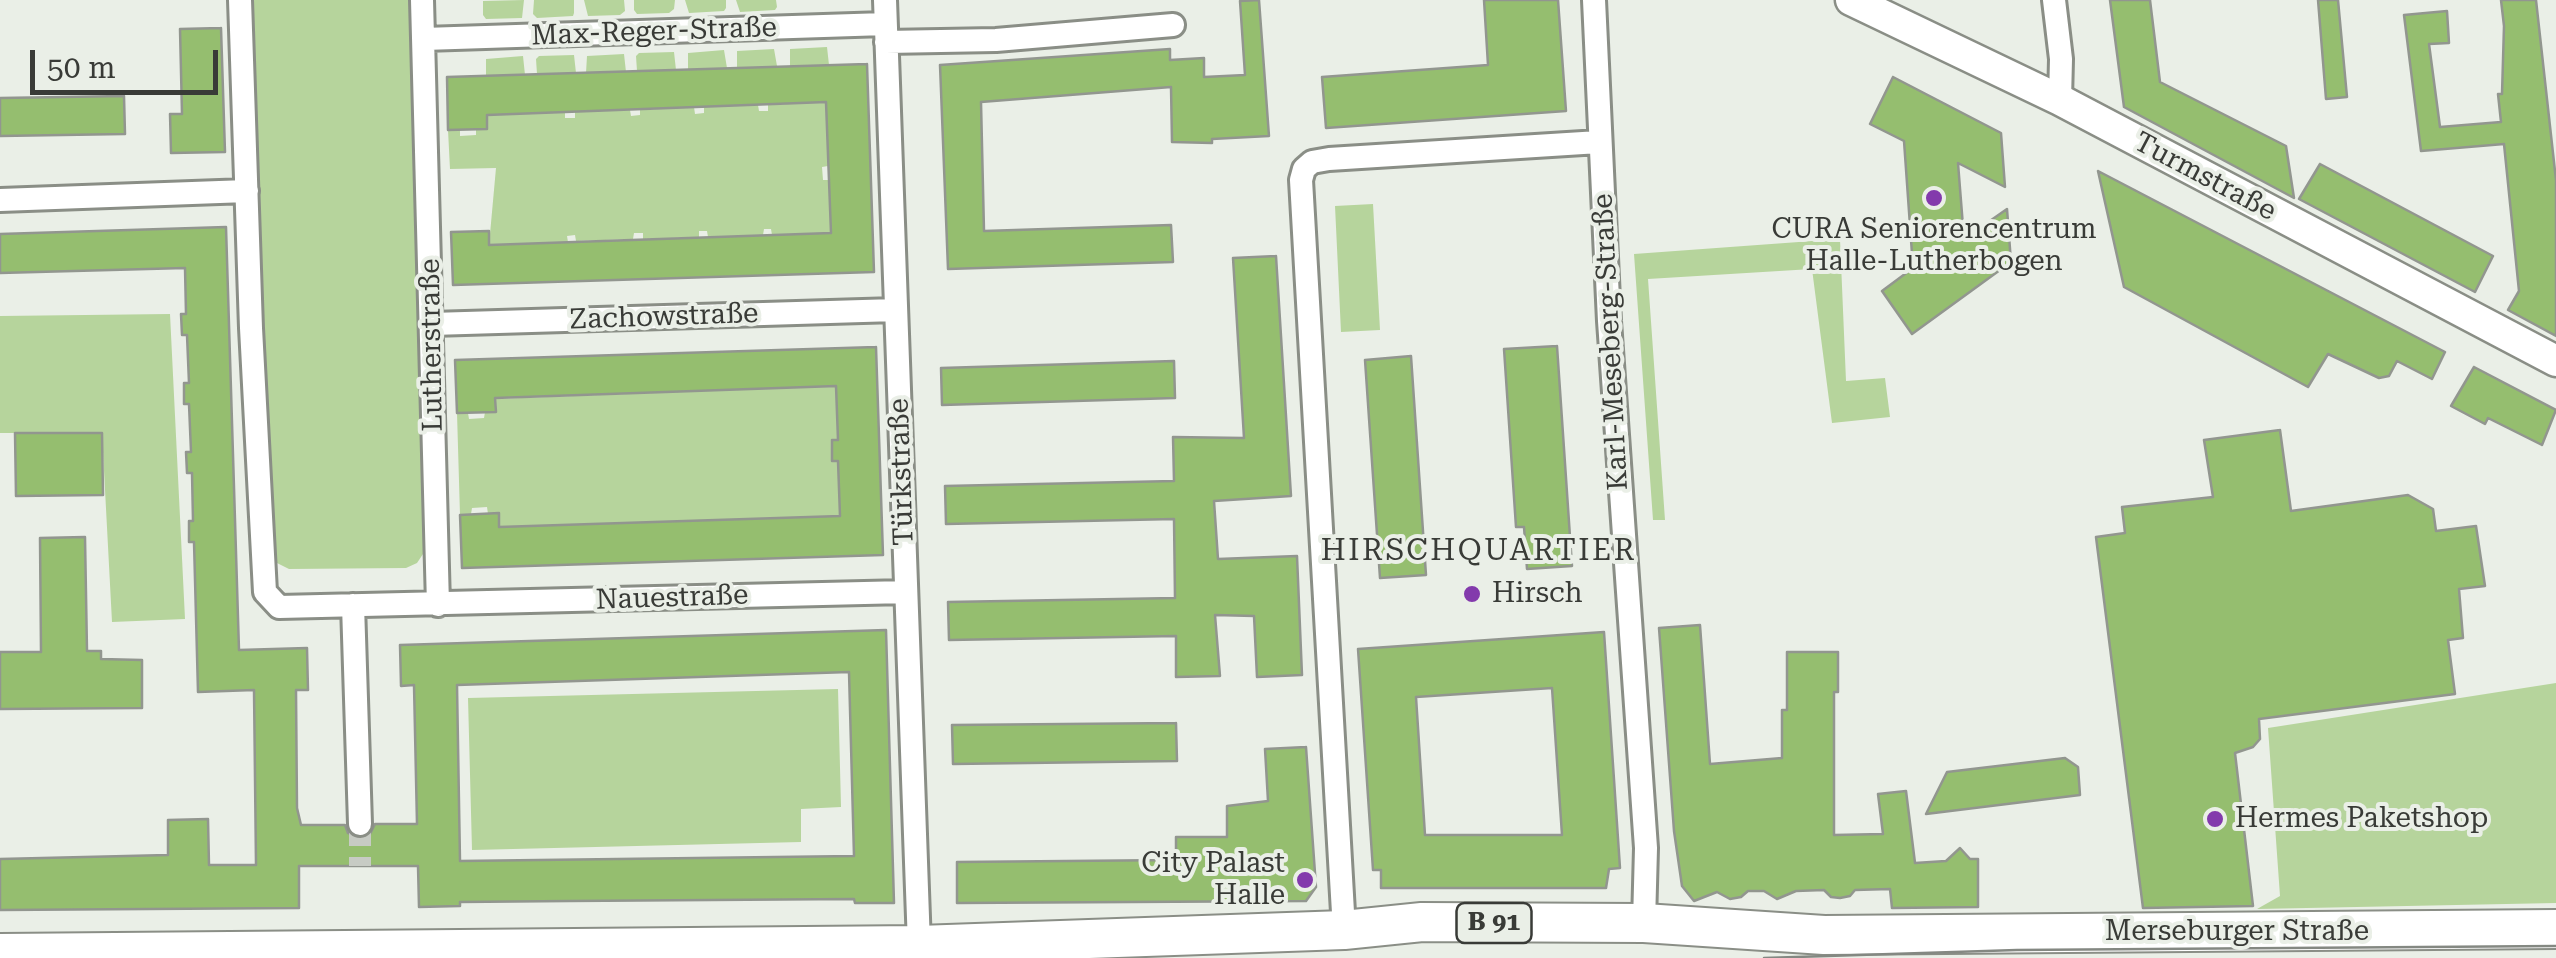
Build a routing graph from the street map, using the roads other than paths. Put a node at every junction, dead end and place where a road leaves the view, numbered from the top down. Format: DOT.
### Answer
graph roads {
  1 [pos="240,0"];
  2 [pos="422,0"];
  3 [pos="1594,0"];
  4 [pos="2054,0"];
  5 [pos="1871,4"];
  6 [pos="885,22"];
  7 [pos="1172,25"];
  8 [pos="424,40"];
  9 [pos="2060,100"];
  10 [pos="1599,142"];
  11 [pos="247,191"];
  12 [pos="0,200"];
  13 [pos="896,310"];
  14 [pos="432,324"];
  15 [pos="2556,361"];
  16 [pos="906,592"];
  17 [pos="352,605"];
  18 [pos="438,605"];
  19 [pos="360,824"];
  20 [pos="1644,923"];
  21 [pos="918,927"];
  22 [pos="2556,929"];
  23 [pos="1345,944"];
  24 [pos="0,953"];
  1 -- 11 [label="street"];
  2 -- 8 [label="street, Lutherstraße"];
  3 -- 10 [label="street, Karl-Meseberg-Straße"];
  4 -- 9 [label="street"];
  5 -- 9 [label="street, Turmstraße"];
  6 -- 7 [label="street, Max-Reger-Straße"];
  6 -- 8 [label="street, Max-Reger-Straße"];
  6 -- 13 [label="street, Türkstraße"];
  8 -- 14 [label="street, Lutherstraße"];
  9 -- 15 [label="street, Turmstraße"];
  10 -- 20 [label="street, Karl-Meseberg-Straße"];
  10 -- 23 [label="street"];
  11 -- 12 [label="street"];
  11 -- 17 [label="street"];
  13 -- 14 [label="street, Zachowstraße"];
  13 -- 16 [label="street, Türkstraße"];
  14 -- 18 [label="street, Lutherstraße"];
  16 -- 18 [label="street, Nauestraße"];
  16 -- 21 [label="street, Türkstraße"];
  17 -- 18 [label="street"];
  17 -- 19 [label="street"];
  20 -- 22 [label="main road, Merseburger Straße / B 91"];
  20 -- 23 [label="main road, Merseburger Straße / B 91"];
  21 -- 23 [label="main road, Merseburger Straße / B 91"];
  21 -- 24 [label="main road, Merseburger Straße / B 91"];
}
